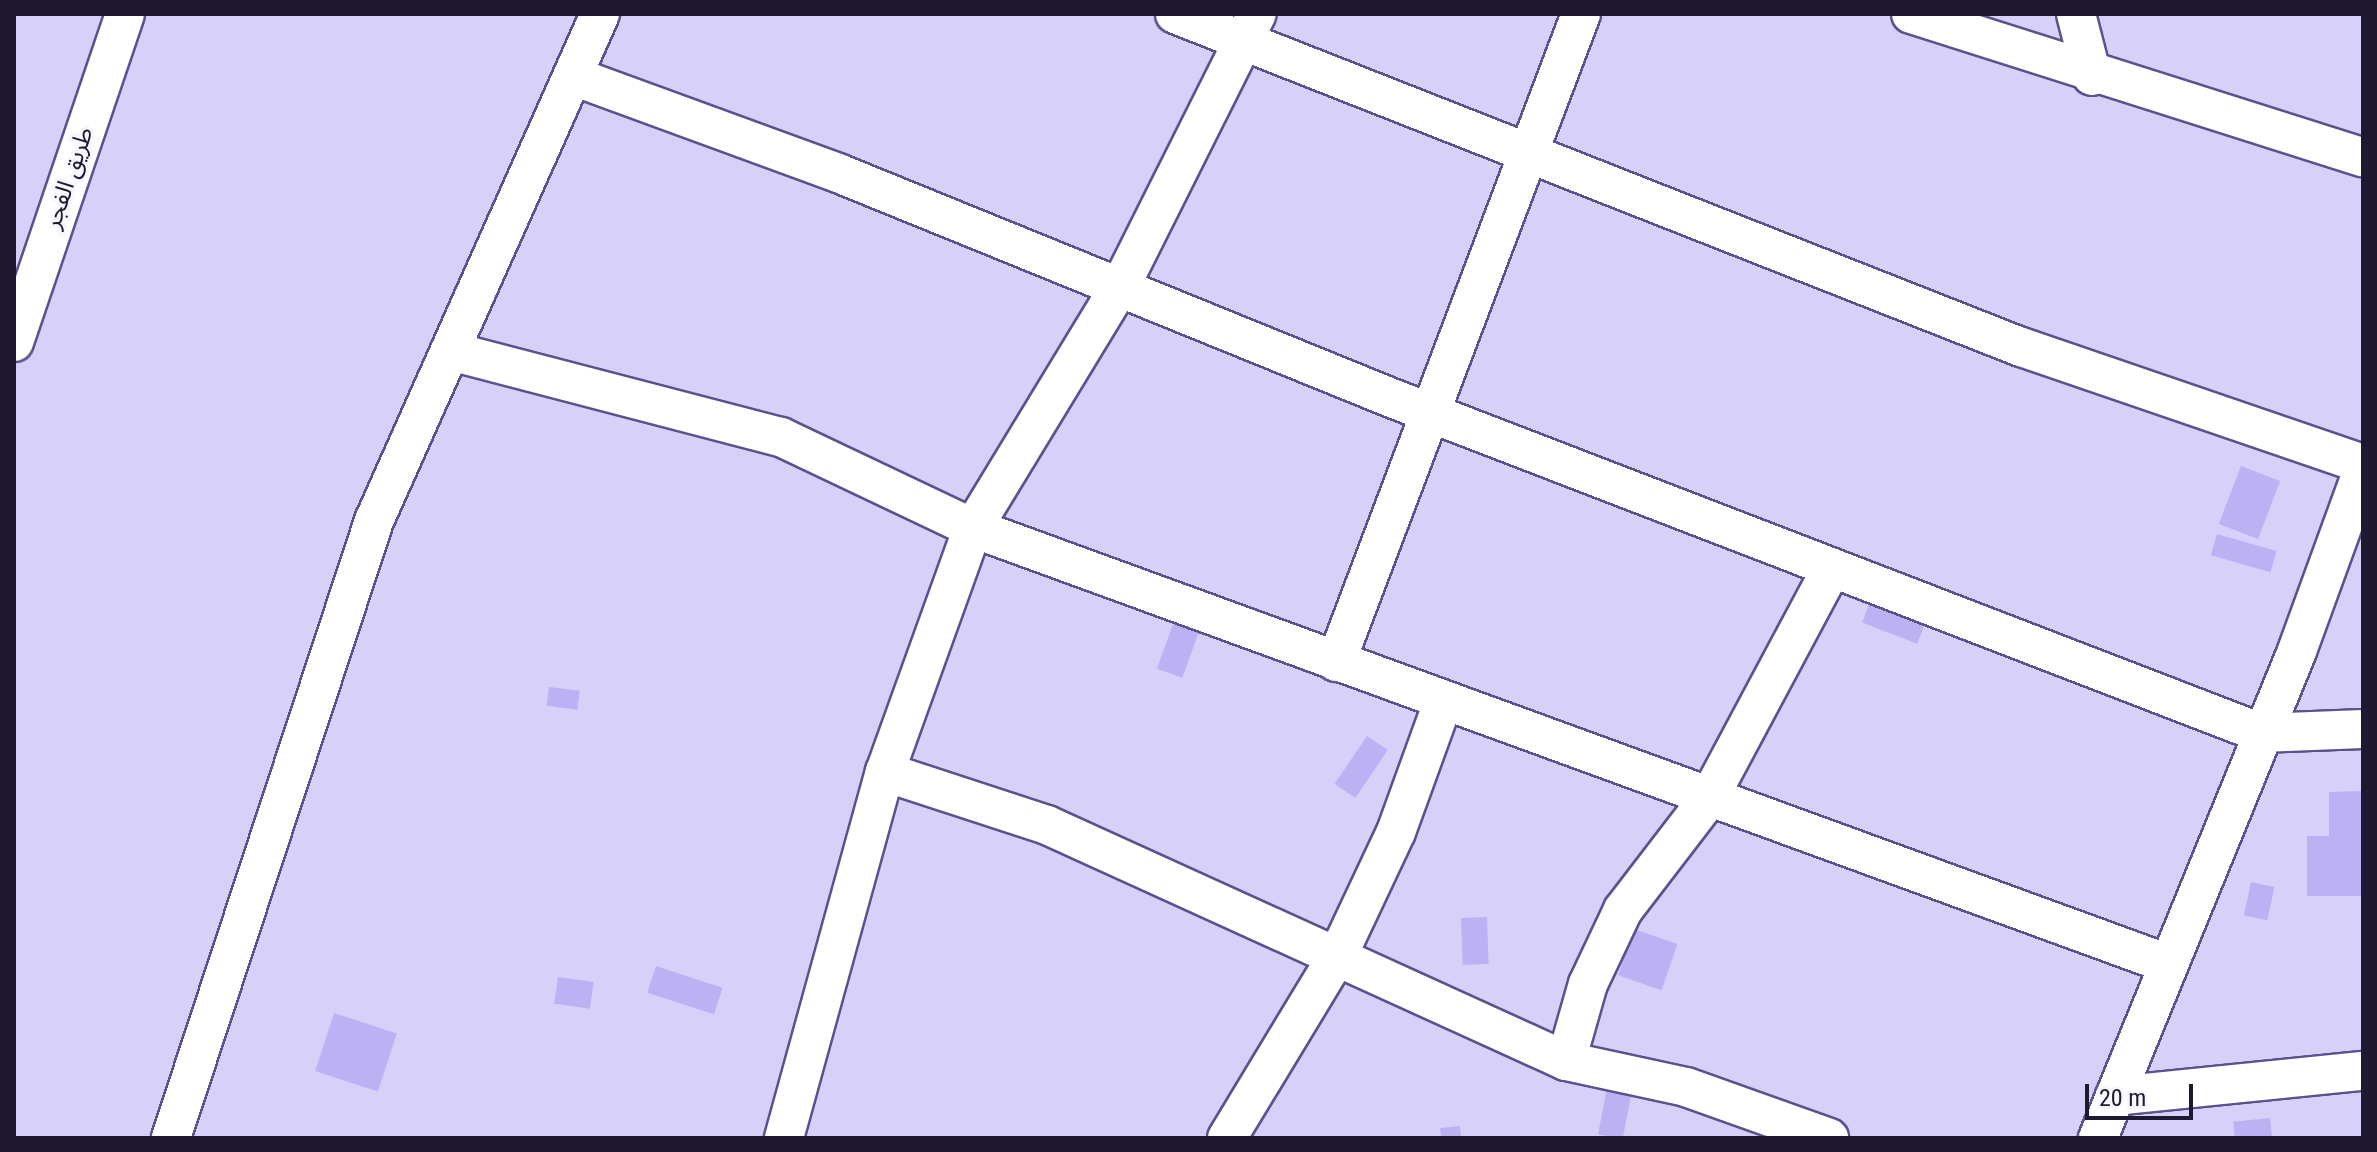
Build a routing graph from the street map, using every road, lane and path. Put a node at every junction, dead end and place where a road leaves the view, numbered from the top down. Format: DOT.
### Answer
graph roads {
  1 [pos="125,14"];
  2 [pos="600,14"];
  3 [pos="1175,14"];
  4 [pos="1581,14"];
  5 [pos="1911,14"];
  6 [pos="2076,14"];
  7 [pos="1252,27"];
  8 [pos="573,76"];
  9 [pos="2092,76"];
  10 [pos="1528,156"];
  11 [pos="2363,157"];
  12 [pos="1121,285"];
  13 [pos="14,342"];
  14 [pos="450,351"];
  15 [pos="1432,413"];
  16 [pos="2363,464"];
  17 [pos="2363,470"];
  18 [pos="973,528"];
  19 [pos="1832,568"];
  20 [pos="1336,662"];
  21 [pos="1443,702"];
  22 [pos="2363,729"];
  23 [pos="2261,733"];
  24 [pos="885,772"];
  25 [pos="1709,798"];
  26 [pos="1339,953"];
  27 [pos="2168,964"];
  28 [pos="1566,1061"];
  29 [pos="2363,1071"];
  30 [pos="2115,1096"];
  31 [pos="171,1138"];
  32 [pos="784,1138"];
  33 [pos="1227,1138"];
  34 [pos="1829,1138"];
  35 [pos="2098,1138"];
  1 -- 13 [label="street, طريق الفجر"];
  2 -- 8 [label="street"];
  3 -- 7 [label="street"];
  4 -- 10 [label="street"];
  5 -- 9 [label="street"];
  6 -- 9 [label="street"];
  7 -- 10 [label="street"];
  7 -- 12 [label="street"];
  8 -- 12 [label="street"];
  8 -- 14 [label="street"];
  9 -- 11 [label="street"];
  10 -- 15 [label="street"];
  10 -- 16 [label="street"];
  12 -- 15 [label="street"];
  12 -- 18 [label="street"];
  14 -- 18 [label="street"];
  14 -- 31 [label="street"];
  15 -- 19 [label="street"];
  15 -- 20 [label="street"];
  17 -- 23 [label="street"];
  18 -- 20 [label="street"];
  18 -- 24 [label="street"];
  19 -- 23 [label="street"];
  19 -- 25 [label="street"];
  20 -- 21 [label="street"];
  21 -- 25 [label="street"];
  21 -- 26 [label="street"];
  22 -- 23 [label="street"];
  23 -- 27 [label="street"];
  24 -- 26 [label="street"];
  24 -- 32 [label="street"];
  25 -- 27 [label="street"];
  25 -- 28 [label="street"];
  26 -- 28 [label="street"];
  26 -- 33 [label="street"];
  27 -- 30 [label="street"];
  28 -- 34 [label="street"];
  29 -- 30 [label="street"];
  30 -- 35 [label="street"];
}
